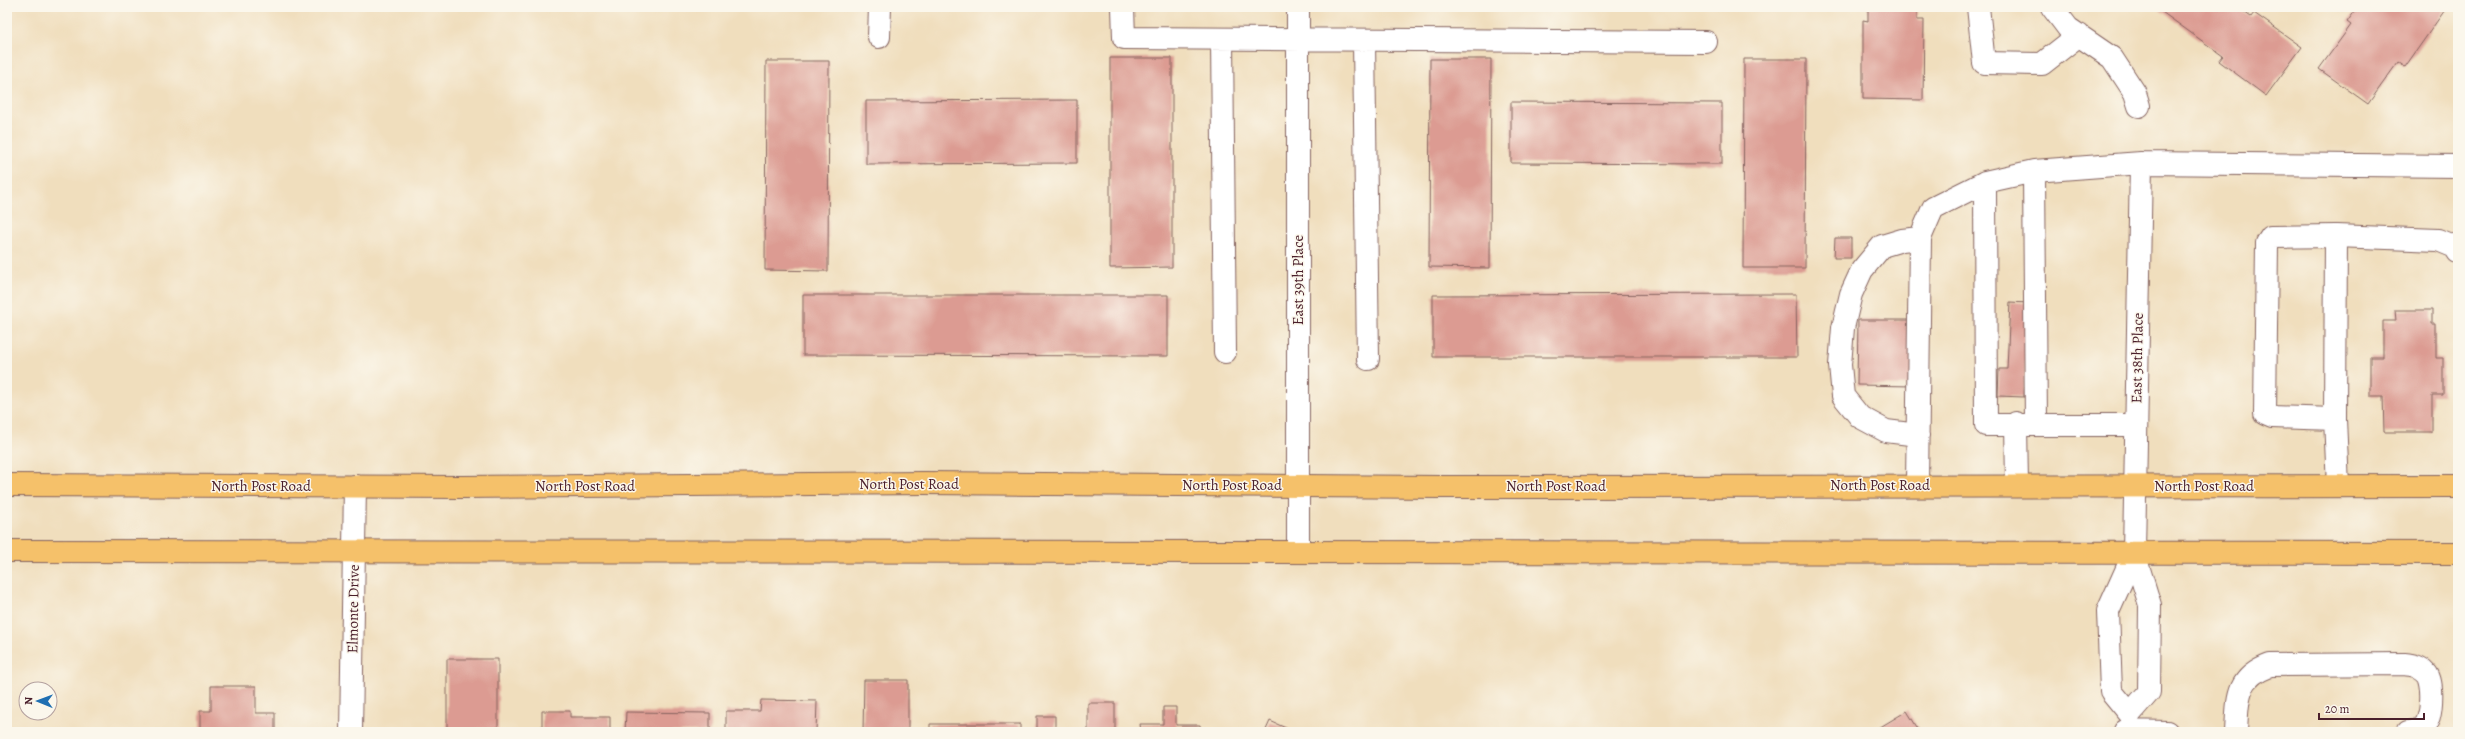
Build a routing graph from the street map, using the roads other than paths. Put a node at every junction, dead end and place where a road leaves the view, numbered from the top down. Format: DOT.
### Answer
graph roads {
  1 [pos="880,7"];
  2 [pos="1123,7"];
  3 [pos="1298,7"];
  4 [pos="1978,7"];
  5 [pos="2052,7"];
  6 [pos="2079,35"];
  7 [pos="880,36"];
  8 [pos="1222,39"];
  9 [pos="1298,39"];
  10 [pos="1364,40"];
  11 [pos="1706,42"];
  12 [pos="2139,106"];
  13 [pos="2141,163"];
  14 [pos="2458,166"];
  15 [pos="2034,171"];
  16 [pos="1985,182"];
  17 [pos="2336,236"];
  18 [pos="1920,238"];
  19 [pos="2458,252"];
  20 [pos="1225,352"];
  21 [pos="1368,359"];
  22 [pos="2336,419"];
  23 [pos="2026,423"];
  24 [pos="2136,425"];
  25 [pos="1918,435"];
  26 [pos="7,485"];
  27 [pos="1917,485"];
  28 [pos="2017,485"];
  29 [pos="355,486"];
  30 [pos="1298,486"];
  31 [pos="2135,486"];
  32 [pos="2338,486"];
  33 [pos="2458,486"];
  34 [pos="7,551"];
  35 [pos="354,551"];
  36 [pos="1298,552"];
  37 [pos="2134,553"];
  38 [pos="2458,553"];
  39 [pos="2127,726"];
  40 [pos="351,732"];
  41 [pos="2167,732"];
  42 [pos="2236,732"];
  43 [pos="2408,732"];
  1 -- 7 [label="street"];
  2 -- 8 [label="street"];
  3 -- 9 [label="street, East 39th Place"];
  4 -- 6 [label="street"];
  5 -- 6 [label="street"];
  6 -- 12 [label="street"];
  8 -- 9 [label="street"];
  8 -- 20 [label="street"];
  9 -- 10 [label="street"];
  9 -- 30 [label="street, East 39th Place"];
  10 -- 11 [label="street"];
  10 -- 21 [label="street"];
  13 -- 14 [label="street"];
  13 -- 15 [label="street"];
  13 -- 24 [label="street, East 38th Place"];
  15 -- 16 [label="street"];
  15 -- 23 [label="street"];
  16 -- 18 [label="street"];
  16 -- 23 [label="street"];
  17 -- 19 [label="street"];
  17 -- 22 [label="street"];
  17 -- 22 [label="street"];
  18 -- 25 [label="street"];
  18 -- 25 [label="street"];
  22 -- 32 [label="street"];
  23 -- 24 [label="street"];
  23 -- 28 [label="street"];
  24 -- 31 [label="street, East 38th Place"];
  25 -- 27 [label="street"];
  26 -- 29 [label="main road, North Post Road"];
  27 -- 28 [label="main road, North Post Road"];
  27 -- 30 [label="main road, North Post Road"];
  28 -- 31 [label="main road, North Post Road"];
  29 -- 30 [label="main road, North Post Road"];
  29 -- 35 [label="street, Elmonte Drive"];
  30 -- 36 [label="street, East 39th Place"];
  31 -- 32 [label="main road, North Post Road"];
  31 -- 37 [label="street, East 38th Place"];
  32 -- 33 [label="main road, North Post Road"];
  34 -- 35 [label="main road"];
  35 -- 36 [label="main road"];
  35 -- 40 [label="street, Elmonte Drive"];
  36 -- 37 [label="main road"];
  37 -- 38 [label="main road"];
  37 -- 39 [label="street"];
  37 -- 39 [label="street"];
  39 -- 41 [label="street"];
  42 -- 43 [label="street"];
}
